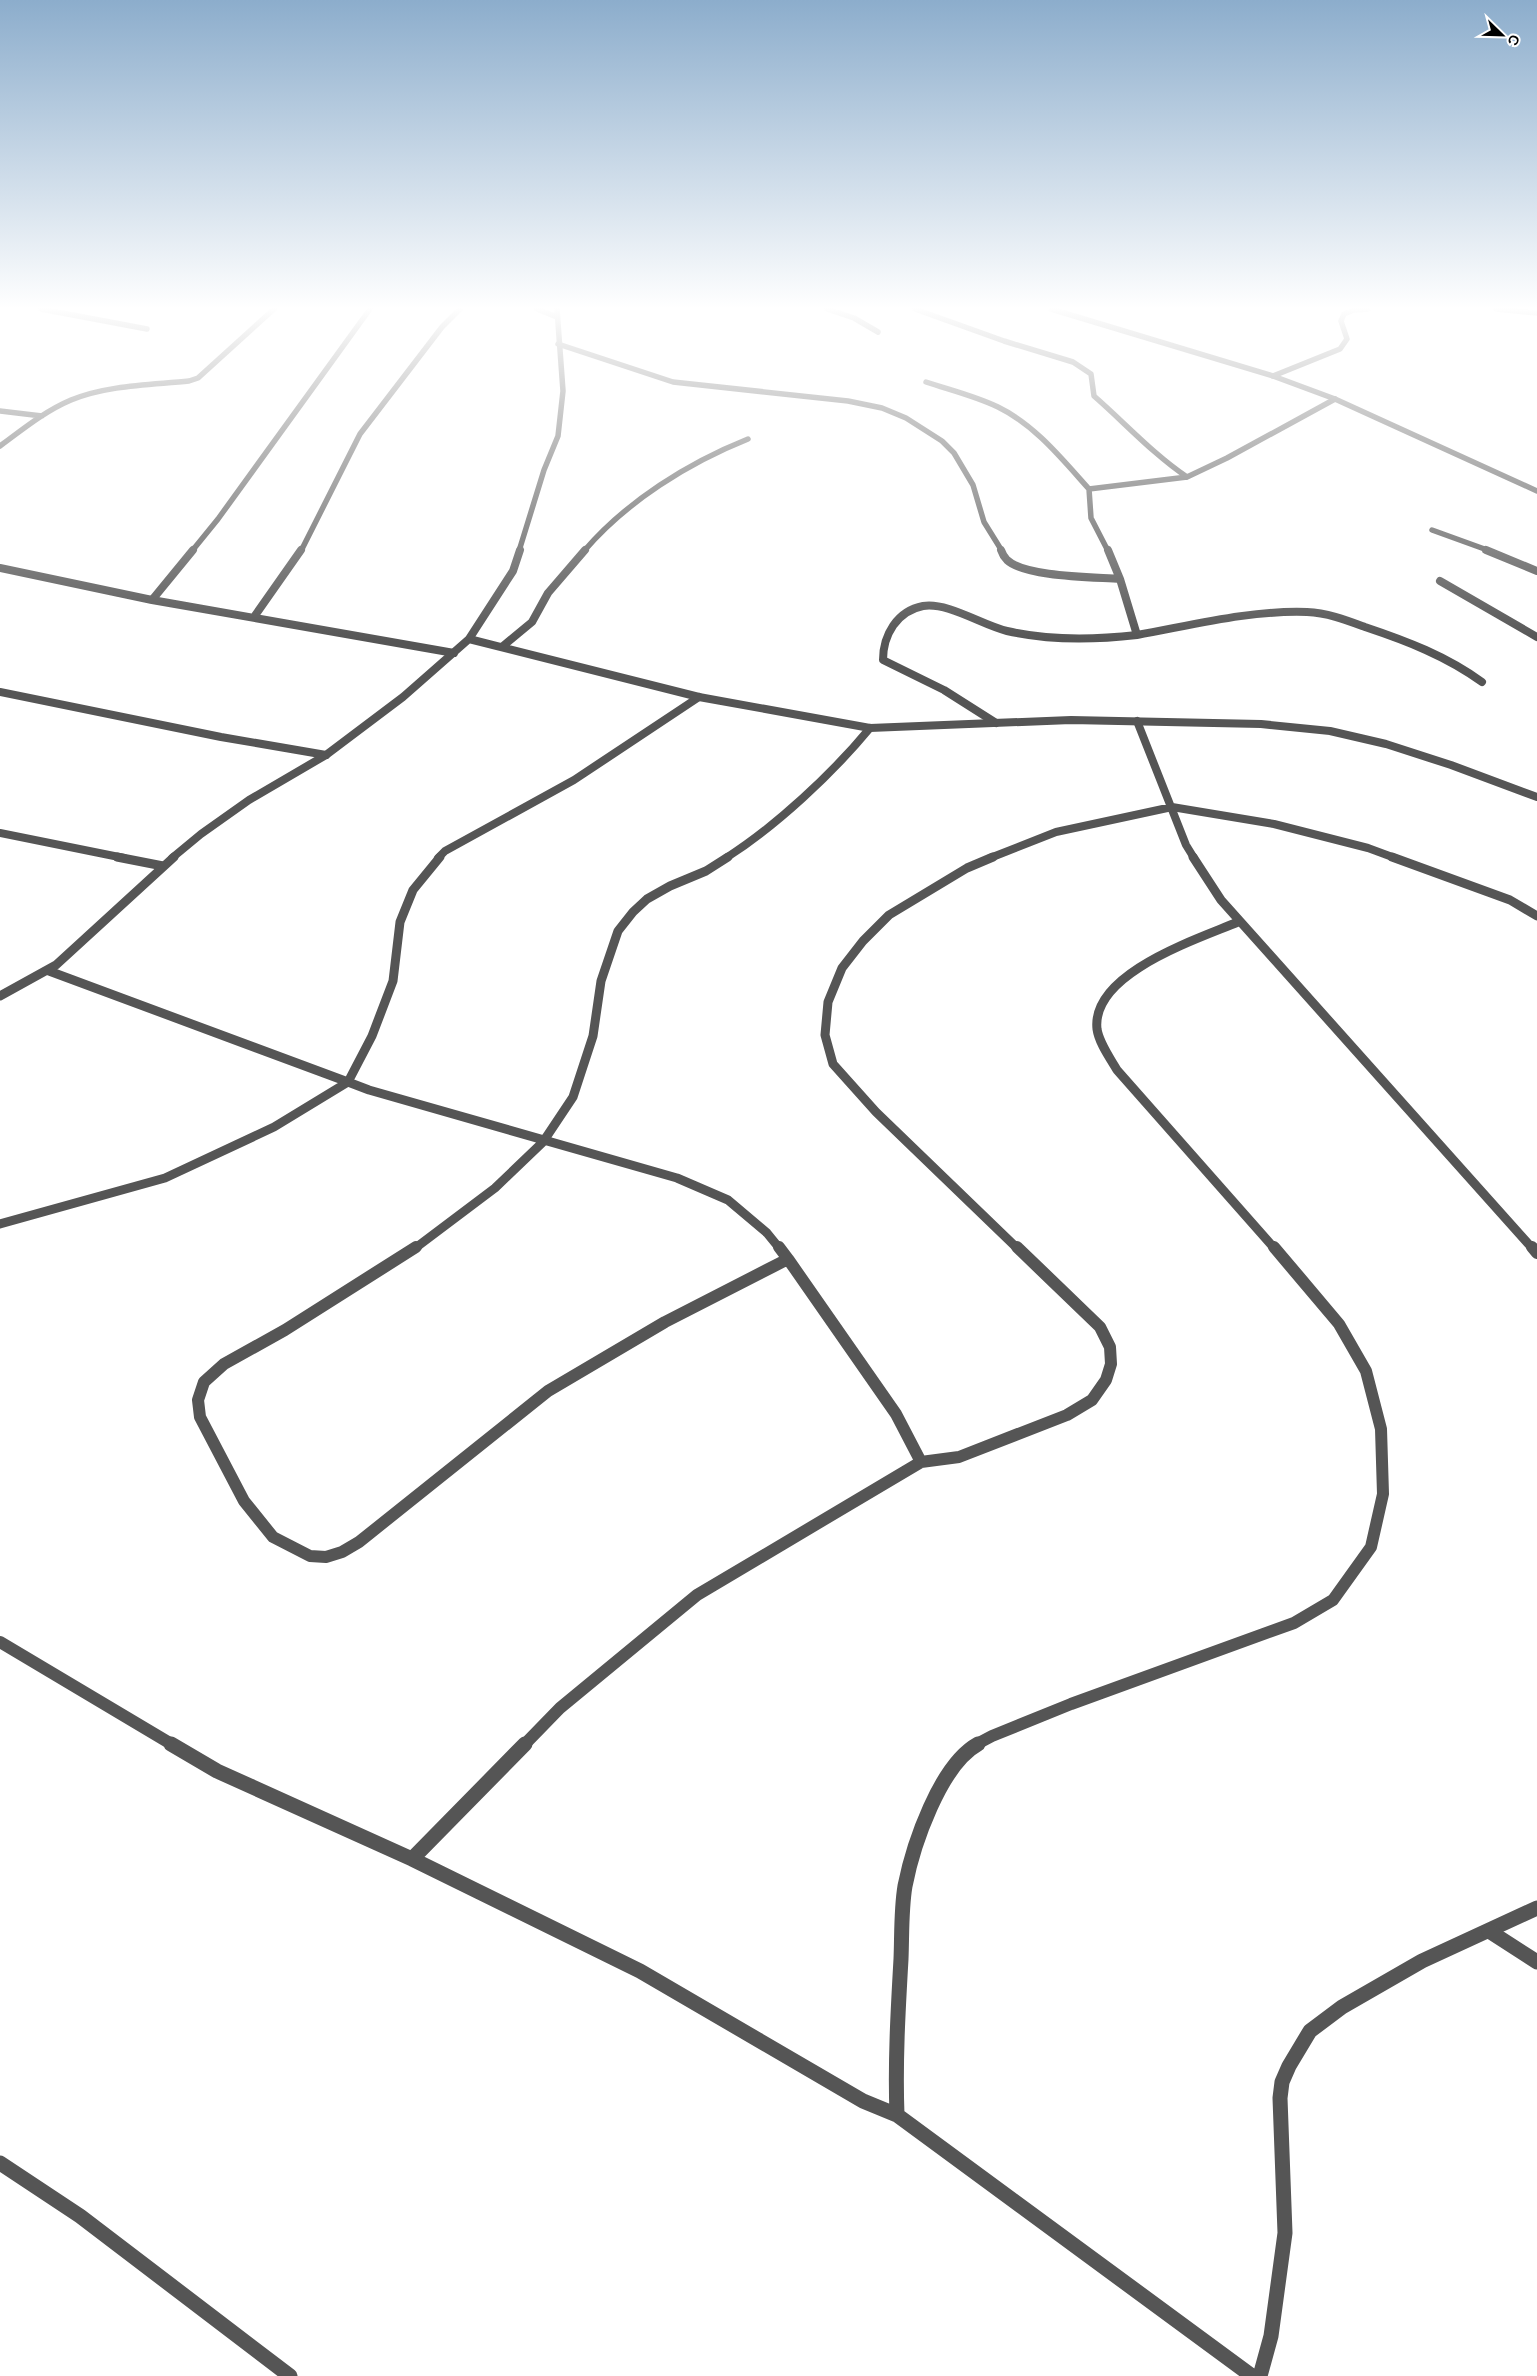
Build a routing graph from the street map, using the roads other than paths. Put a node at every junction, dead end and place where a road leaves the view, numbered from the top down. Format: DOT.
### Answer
graph roads {
  1 [pos="37,420"];
  2 [pos="290,420"];
  3 [pos="371,420"];
  4 [pos="560,420"];
  5 [pos="909,420"];
  6 [pos="1017,420"];
  7 [pos="1122,420"];
  8 [pos="1297,420"];
  9 [pos="1381,420"];
  10 [pos="748,439"];
  11 [pos="0,446"];
  12 [pos="1187,477"];
  13 [pos="1089,489"];
  14 [pos="1537,491"];
  15 [pos="1432,530"];
  16 [pos="0,568"];
  17 [pos="1537,571"];
  18 [pos="1120,579"];
  19 [pos="1440,581"];
  20 [pos="152,600"];
  21 [pos="254,617"];
  22 [pos="1137,635"];
  23 [pos="1537,637"];
  24 [pos="469,639"];
  25 [pos="502,646"];
  26 [pos="454,653"];
  27 [pos="1482,682"];
  28 [pos="0,692"];
  29 [pos="698,697"];
  30 [pos="1137,722"];
  31 [pos="996,723"];
  32 [pos="870,728"];
  33 [pos="326,755"];
  34 [pos="1537,797"];
  35 [pos="1172,807"];
  36 [pos="0,833"];
  37 [pos="163,866"];
  38 [pos="1537,916"];
  39 [pos="1238,922"];
  40 [pos="48,971"];
  41 [pos="0,996"];
  42 [pos="348,1082"];
  43 [pos="543,1142"];
  44 [pos="0,1224"];
  45 [pos="1537,1253"];
  46 [pos="788,1259"];
  47 [pos="921,1462"];
  48 [pos="0,1642"];
  49 [pos="412,1859"];
  50 [pos="1537,1908"];
  51 [pos="1489,1931"];
  52 [pos="1537,1962"];
  53 [pos="897,2115"];
  54 [pos="0,2163"];
  55 [pos="290,2376"];
  56 [pos="1252,2376"];
  57 [pos="1260,2376"];
  1 -- 11 [label="street"];
  2 -- 20 [label="street"];
  3 -- 21 [label="street"];
  4 -- 24 [label="street"];
  5 -- 18 [label="street"];
  6 -- 13 [label="street"];
  7 -- 12 [label="street"];
  8 -- 12 [label="street"];
  9 -- 14 [label="street"];
  10 -- 25 [label="street"];
  12 -- 13 [label="street"];
  13 -- 18 [label="street"];
  15 -- 17 [label="street"];
  16 -- 20 [label="street"];
  18 -- 22 [label="street"];
  19 -- 23 [label="street"];
  20 -- 21 [label="street"];
  21 -- 26 [label="street"];
  22 -- 27 [label="street"];
  22 -- 31 [label="street"];
  24 -- 25 [label="street"];
  24 -- 26 [label="street"];
  25 -- 29 [label="street"];
  26 -- 33 [label="street"];
  28 -- 33 [label="street"];
  29 -- 32 [label="street"];
  29 -- 42 [label="street"];
  30 -- 31 [label="street"];
  30 -- 34 [label="street"];
  30 -- 35 [label="street"];
  31 -- 32 [label="street"];
  32 -- 43 [label="street"];
  33 -- 37 [label="street"];
  35 -- 38 [label="street"];
  35 -- 39 [label="street"];
  35 -- 47 [label="street"];
  36 -- 37 [label="street"];
  37 -- 40 [label="street"];
  39 -- 45 [label="street"];
  39 -- 53 [label="street"];
  40 -- 41 [label="street"];
  40 -- 42 [label="street"];
  42 -- 43 [label="street"];
  42 -- 44 [label="street"];
  43 -- 46 [label="street"];
  43 -- 46 [label="street"];
  46 -- 47 [label="street"];
  47 -- 49 [label="street"];
  48 -- 49 [label="street"];
  49 -- 53 [label="street"];
  50 -- 51 [label="street"];
  51 -- 52 [label="street"];
  51 -- 57 [label="street"];
  53 -- 56 [label="street"];
  54 -- 55 [label="street"];
}
